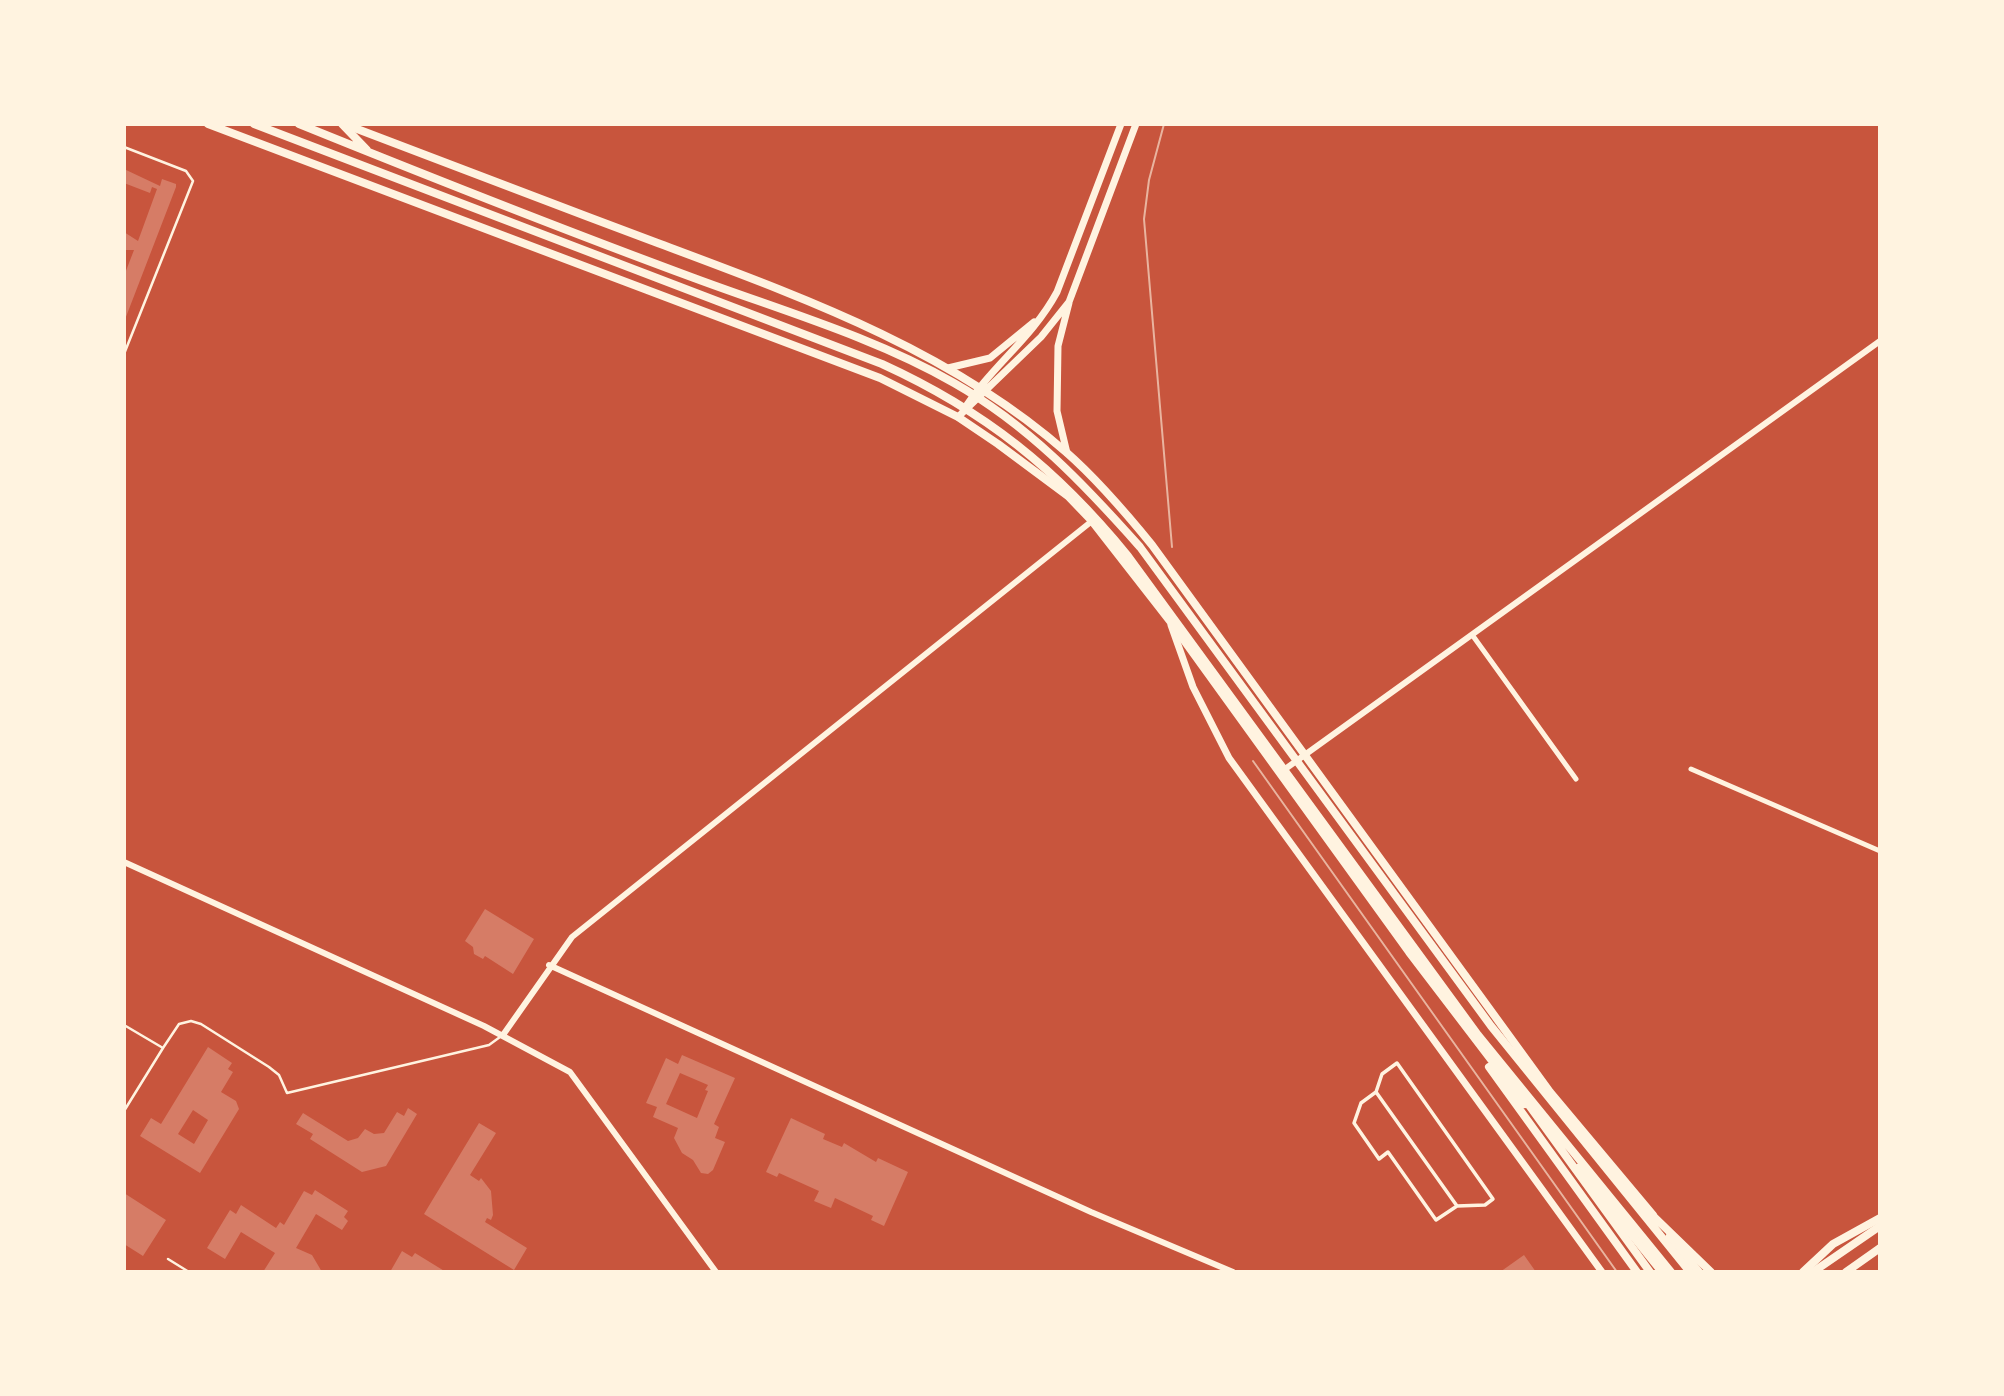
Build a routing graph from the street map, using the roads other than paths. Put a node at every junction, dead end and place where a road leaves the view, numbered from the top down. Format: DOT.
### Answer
graph roads {
  1 [pos="254,124"];
  2 [pos="299,124"];
  3 [pos="343,124"];
  4 [pos="1121,124"];
  5 [pos="1136,124"];
  6 [pos="208,125"];
  7 [pos="124,147"];
  8 [pos="369,152"];
  9 [pos="1069,302"];
  10 [pos="1045,313"];
  11 [pos="1880,341"];
  12 [pos="124,355"];
  13 [pos="948,368"];
  14 [pos="977,387"];
  15 [pos="986,393"];
  16 [pos="958,417"];
  17 [pos="1067,453"];
  18 [pos="1092,521"];
  19 [pos="1170,621"];
  20 [pos="1474,636"];
  21 [pos="1304,756"];
  22 [pos="1691,769"];
  23 [pos="1280,774"];
  24 [pos="1576,779"];
  25 [pos="1880,851"];
  26 [pos="124,862"];
  27 [pos="1409,953"];
  28 [pos="549,965"];
  29 [pos="124,1024"];
  30 [pos="503,1035"];
  31 [pos="1478,1035"];
  32 [pos="163,1048"];
  33 [pos="1376,1092"];
  34 [pos="124,1111"];
  35 [pos="1626,1191"];
  36 [pos="1457,1206"];
  37 [pos="1880,1217"];
  38 [pos="1880,1226"];
  39 [pos="1880,1248"];
  40 [pos="168,1259"];
  41 [pos="189,1272"];
  42 [pos="716,1272"];
  43 [pos="1233,1272"];
  44 [pos="1602,1272"];
  45 [pos="1637,1272"];
  46 [pos="1650,1272"];
  47 [pos="1662,1272"];
  48 [pos="1671,1272"];
  49 [pos="1690,1272"];
  50 [pos="1699,1272"];
  51 [pos="1711,1272"];
  52 [pos="1803,1272"];
  53 [pos="1813,1272"];
  54 [pos="1846,1272"];
  1 -- 31 [label="main road"];
  2 -- 8 [label="main road"];
  3 -- 8 [label="main road"];
  3 -- 13 [label="main road"];
  4 -- 10 [label="main road"];
  5 -- 9 [label="main road"];
  6 -- 16 [label="main road"];
  7 -- 12 [label="lane"];
  8 -- 35 [label="main road"];
  9 -- 15 [label="main road"];
  9 -- 17 [label="main road"];
  10 -- 13 [label="main road"];
  10 -- 14 [label="main road"];
  11 -- 20 [label="street"];
  13 -- 14 [label="main road"];
  14 -- 15 [label="main road"];
  14 -- 16 [label="main road"];
  15 -- 16 [label="main road"];
  15 -- 17 [label="main road"];
  16 -- 18 [label="main road"];
  17 -- 21 [label="main road"];
  18 -- 19 [label="main road"];
  18 -- 28 [label="street"];
  19 -- 23 [label="main road"];
  19 -- 44 [label="main road"];
  20 -- 21 [label="street"];
  20 -- 24 [label="street"];
  21 -- 23 [label="street"];
  21 -- 50 [label="main road"];
  22 -- 25 [label="street"];
  23 -- 27 [label="main road"];
  26 -- 30 [label="street"];
  27 -- 45 [label="main road"];
  27 -- 47 [label="main road"];
  28 -- 30 [label="street"];
  28 -- 43 [label="street"];
  29 -- 32 [label="lane"];
  30 -- 32 [label="lane"];
  30 -- 42 [label="street"];
  31 -- 46 [label="main road"];
  31 -- 48 [label="main road"];
  32 -- 34 [label="lane"];
  33 -- 36 [label="street"];
  33 -- 36 [label="street"];
  33 -- 36 [label="street"];
  35 -- 49 [label="main road"];
  35 -- 51 [label="main road"];
  37 -- 52 [label="main road"];
  38 -- 53 [label="main road"];
  39 -- 54 [label="main road"];
  40 -- 41 [label="lane"];
}
